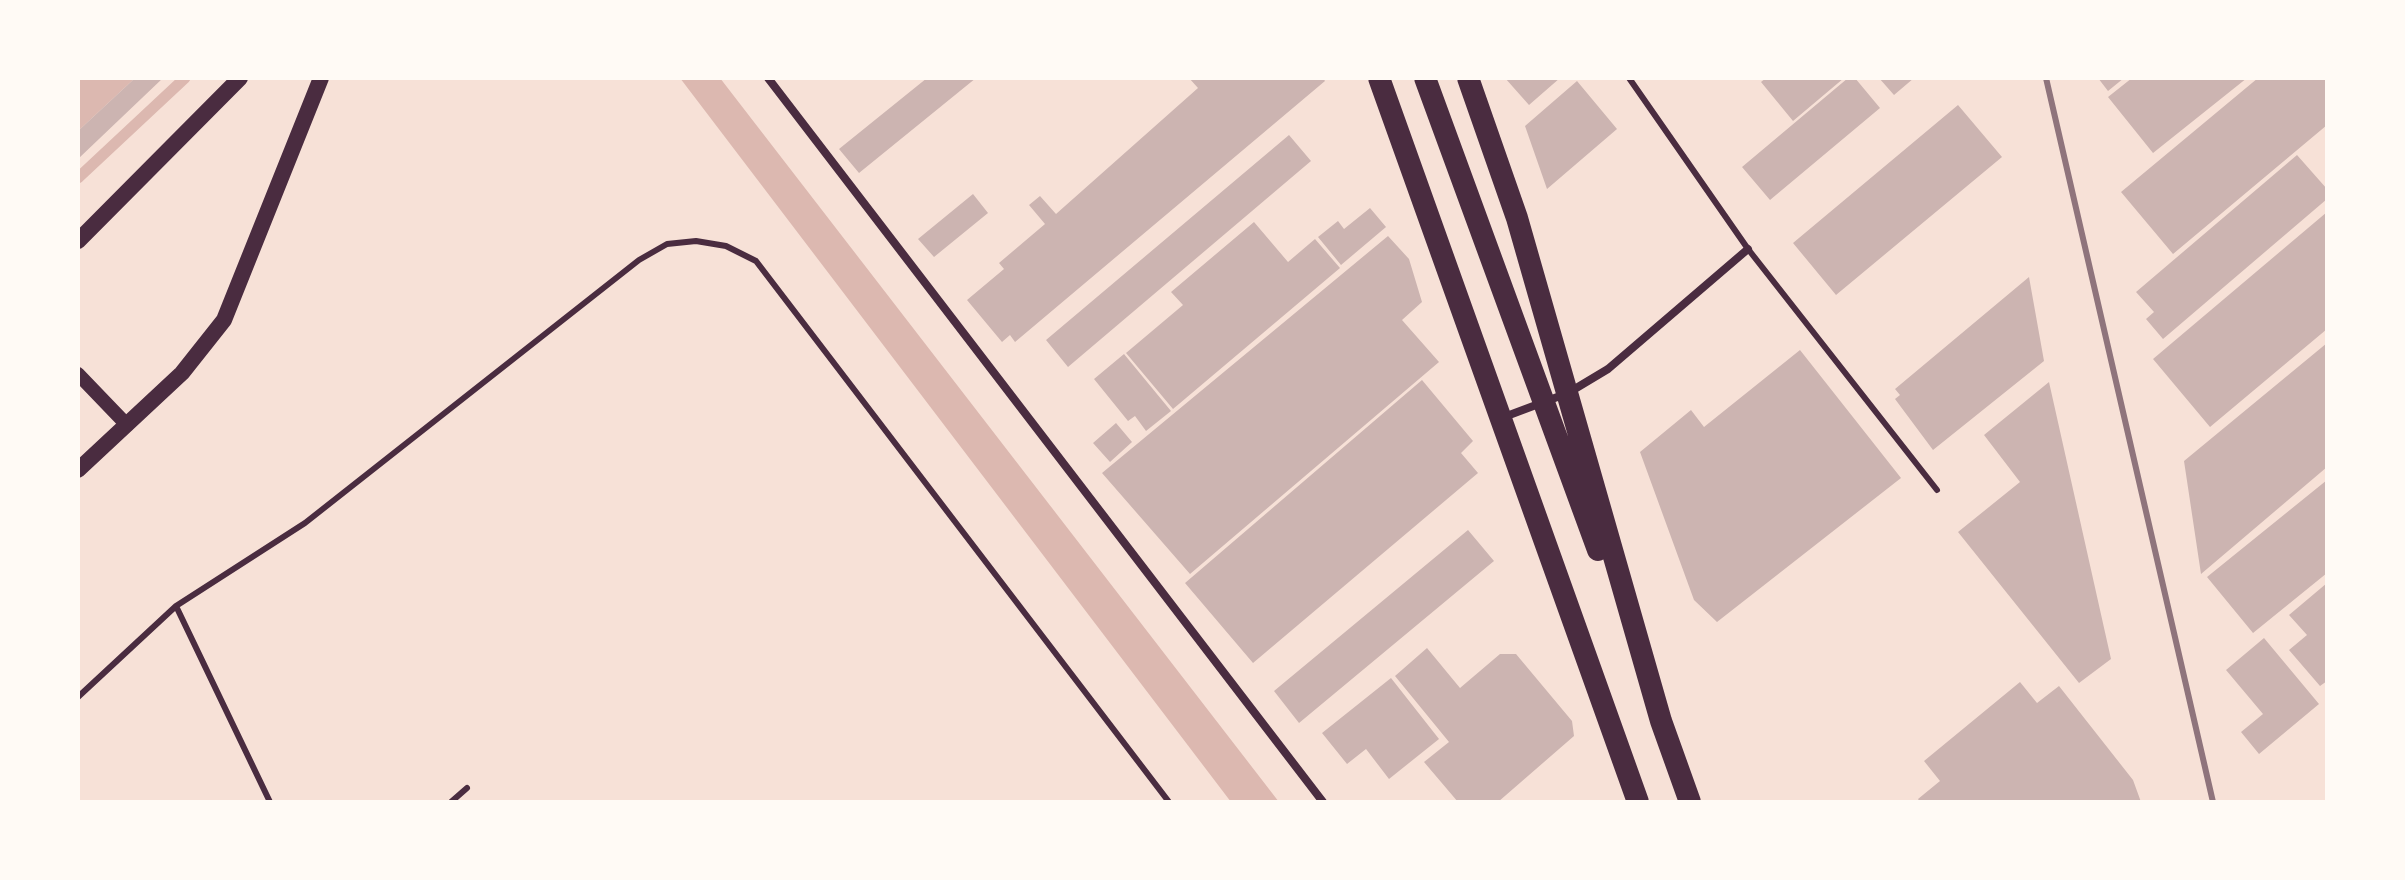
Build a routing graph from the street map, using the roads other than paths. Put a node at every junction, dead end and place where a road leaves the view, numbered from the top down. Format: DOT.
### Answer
graph roads {
  1 [pos="240,78"];
  2 [pos="321,78"];
  3 [pos="768,78"];
  4 [pos="1379,78"];
  5 [pos="1468,78"];
  6 [pos="1629,78"];
  7 [pos="1425,79"];
  8 [pos="78,241"];
  9 [pos="1748,249"];
  10 [pos="78,374"];
  11 [pos="1568,393"];
  12 [pos="1544,403"];
  13 [pos="1500,418"];
  14 [pos="127,425"];
  15 [pos="78,470"];
  16 [pos="1937,490"];
  17 [pos="176,606"];
  18 [pos="78,697"];
  19 [pos="1661,721"];
  20 [pos="467,788"];
  21 [pos="270,802"];
  22 [pos="451,802"];
  23 [pos="1169,802"];
  24 [pos="1323,802"];
  25 [pos="1638,802"];
  26 [pos="1690,802"];
  1 -- 8 [label="main road"];
  2 -- 14 [label="main road"];
  3 -- 24 [label="street"];
  4 -- 13 [label="highway"];
  5 -- 11 [label="highway"];
  6 -- 9 [label="lane"];
  7 -- 12 [label="highway"];
  9 -- 11 [label="street"];
  9 -- 16 [label="lane"];
  10 -- 14 [label="street"];
  11 -- 12 [label="street"];
  11 -- 19 [label="highway"];
  12 -- 13 [label="street"];
  12 -- 19 [label="highway"];
  13 -- 25 [label="highway"];
  14 -- 15 [label="main road"];
  17 -- 18 [label="lane"];
  17 -- 21 [label="lane"];
  17 -- 23 [label="lane"];
  19 -- 26 [label="highway"];
  20 -- 22 [label="lane"];
}
